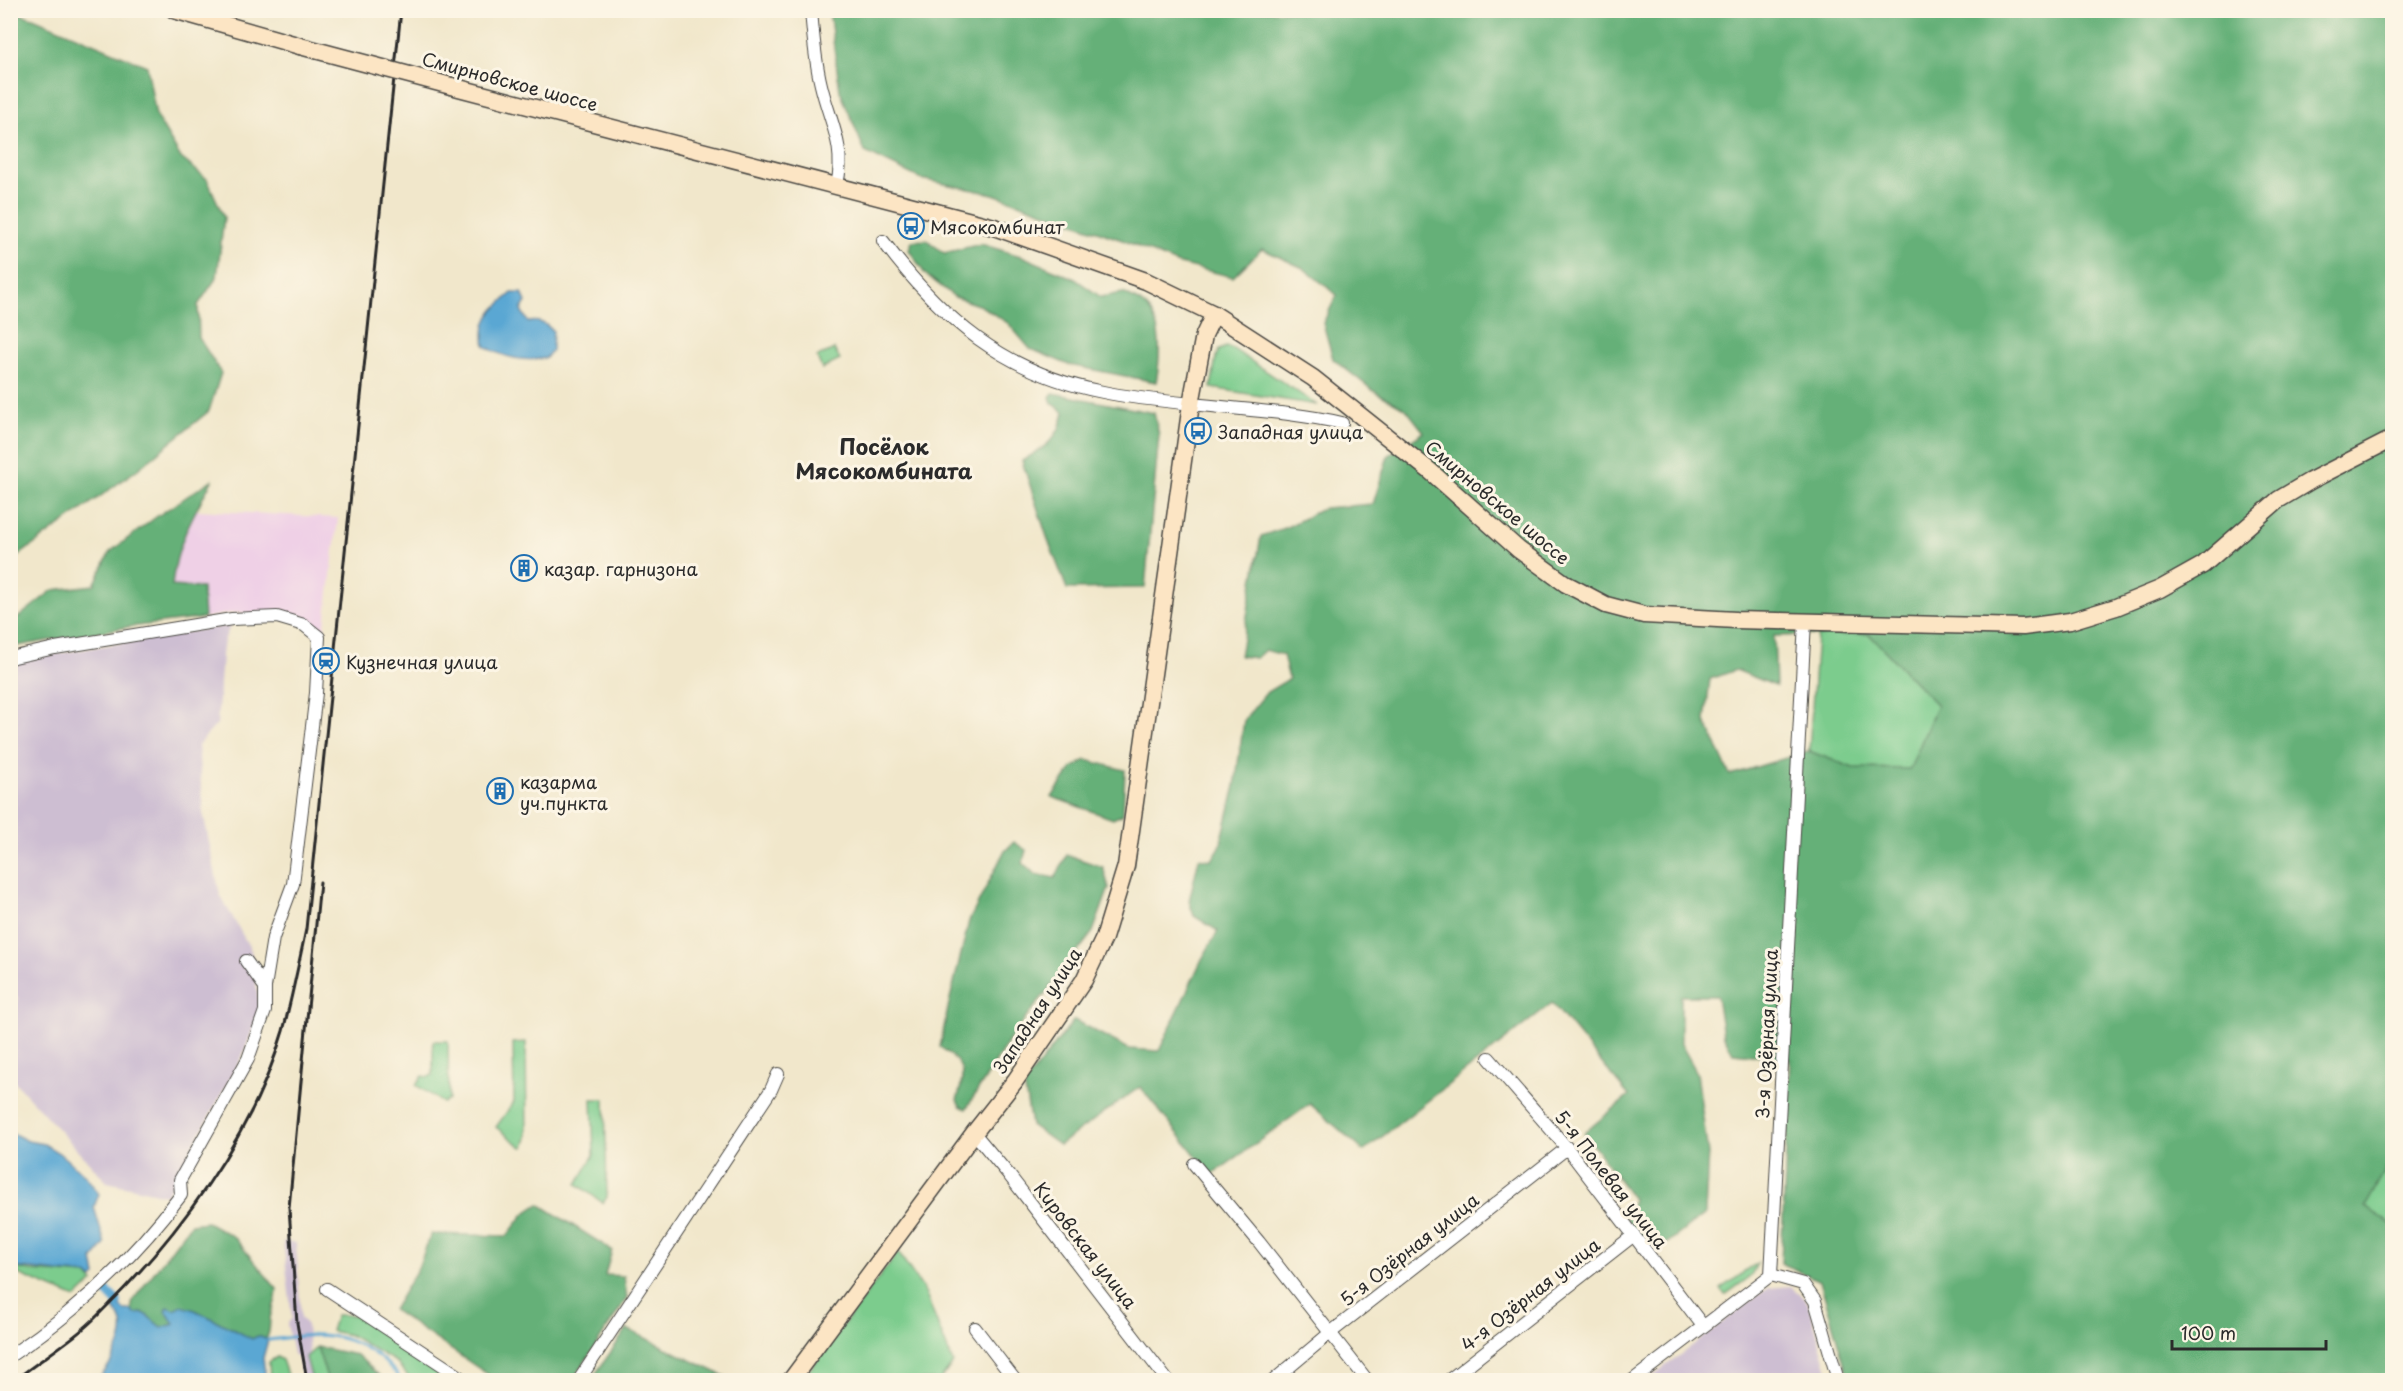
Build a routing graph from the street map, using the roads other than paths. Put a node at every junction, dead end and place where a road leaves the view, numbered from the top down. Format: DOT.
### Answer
graph roads {
  1 [pos="174,10"];
  2 [pos="811,10"];
  3 [pos="837,185"];
  4 [pos="883,241"];
  5 [pos="1214,314"];
  6 [pos="1191,404"];
  7 [pos="1342,423"];
  8 [pos="2392,439"];
  9 [pos="1805,621"];
  10 [pos="10,658"];
  11 [pos="246,961"];
  12 [pos="265,987"];
  13 [pos="1489,1058"];
  14 [pos="778,1074"];
  15 [pos="974,1133"];
  16 [pos="1567,1148"];
  17 [pos="1194,1164"];
  18 [pos="1634,1236"];
  19 [pos="1771,1275"];
  20 [pos="327,1289"];
  21 [pos="1703,1326"];
  22 [pos="975,1328"];
  23 [pos="1330,1333"];
  24 [pos="10,1356"];
  25 [pos="465,1380"];
  26 [pos="579,1380"];
  27 [pos="791,1380"];
  28 [pos="1015,1380"];
  29 [pos="1167,1380"];
  30 [pos="1274,1380"];
  31 [pos="1367,1380"];
  32 [pos="1449,1380"];
  33 [pos="1633,1380"];
  34 [pos="1838,1380"];
  1 -- 3 [label="main road, Смирновское шоссе, bridge"];
  2 -- 3 [label="street"];
  3 -- 5 [label="main road, Смирновское шоссе"];
  4 -- 6 [label="street"];
  5 -- 6 [label="main road, Западная улица"];
  5 -- 9 [label="main road, Смирновское шоссе"];
  6 -- 7 [label="street"];
  6 -- 15 [label="main road, Западная улица"];
  8 -- 9 [label="main road, Смирновское шоссе"];
  9 -- 19 [label="street, 3-я Озёрная улица"];
  10 -- 12 [label="street"];
  11 -- 12 [label="street"];
  12 -- 24 [label="street"];
  13 -- 16 [label="street, 5-я Полевая улица"];
  14 -- 26 [label="street"];
  15 -- 27 [label="main road, Западная улица"];
  15 -- 29 [label="street, Кировская улица"];
  16 -- 18 [label="street, 5-я Полевая улица"];
  16 -- 23 [label="street, 5-я Озёрная улица"];
  17 -- 23 [label="street"];
  18 -- 21 [label="street, 5-я Полевая улица"];
  18 -- 32 [label="street, 4-я Озёрная улица"];
  19 -- 21 [label="street"];
  19 -- 34 [label="street"];
  20 -- 25 [label="street"];
  21 -- 33 [label="street"];
  22 -- 28 [label="street"];
  23 -- 30 [label="street, 5-я Озёрная улица"];
  23 -- 31 [label="street"];
}
